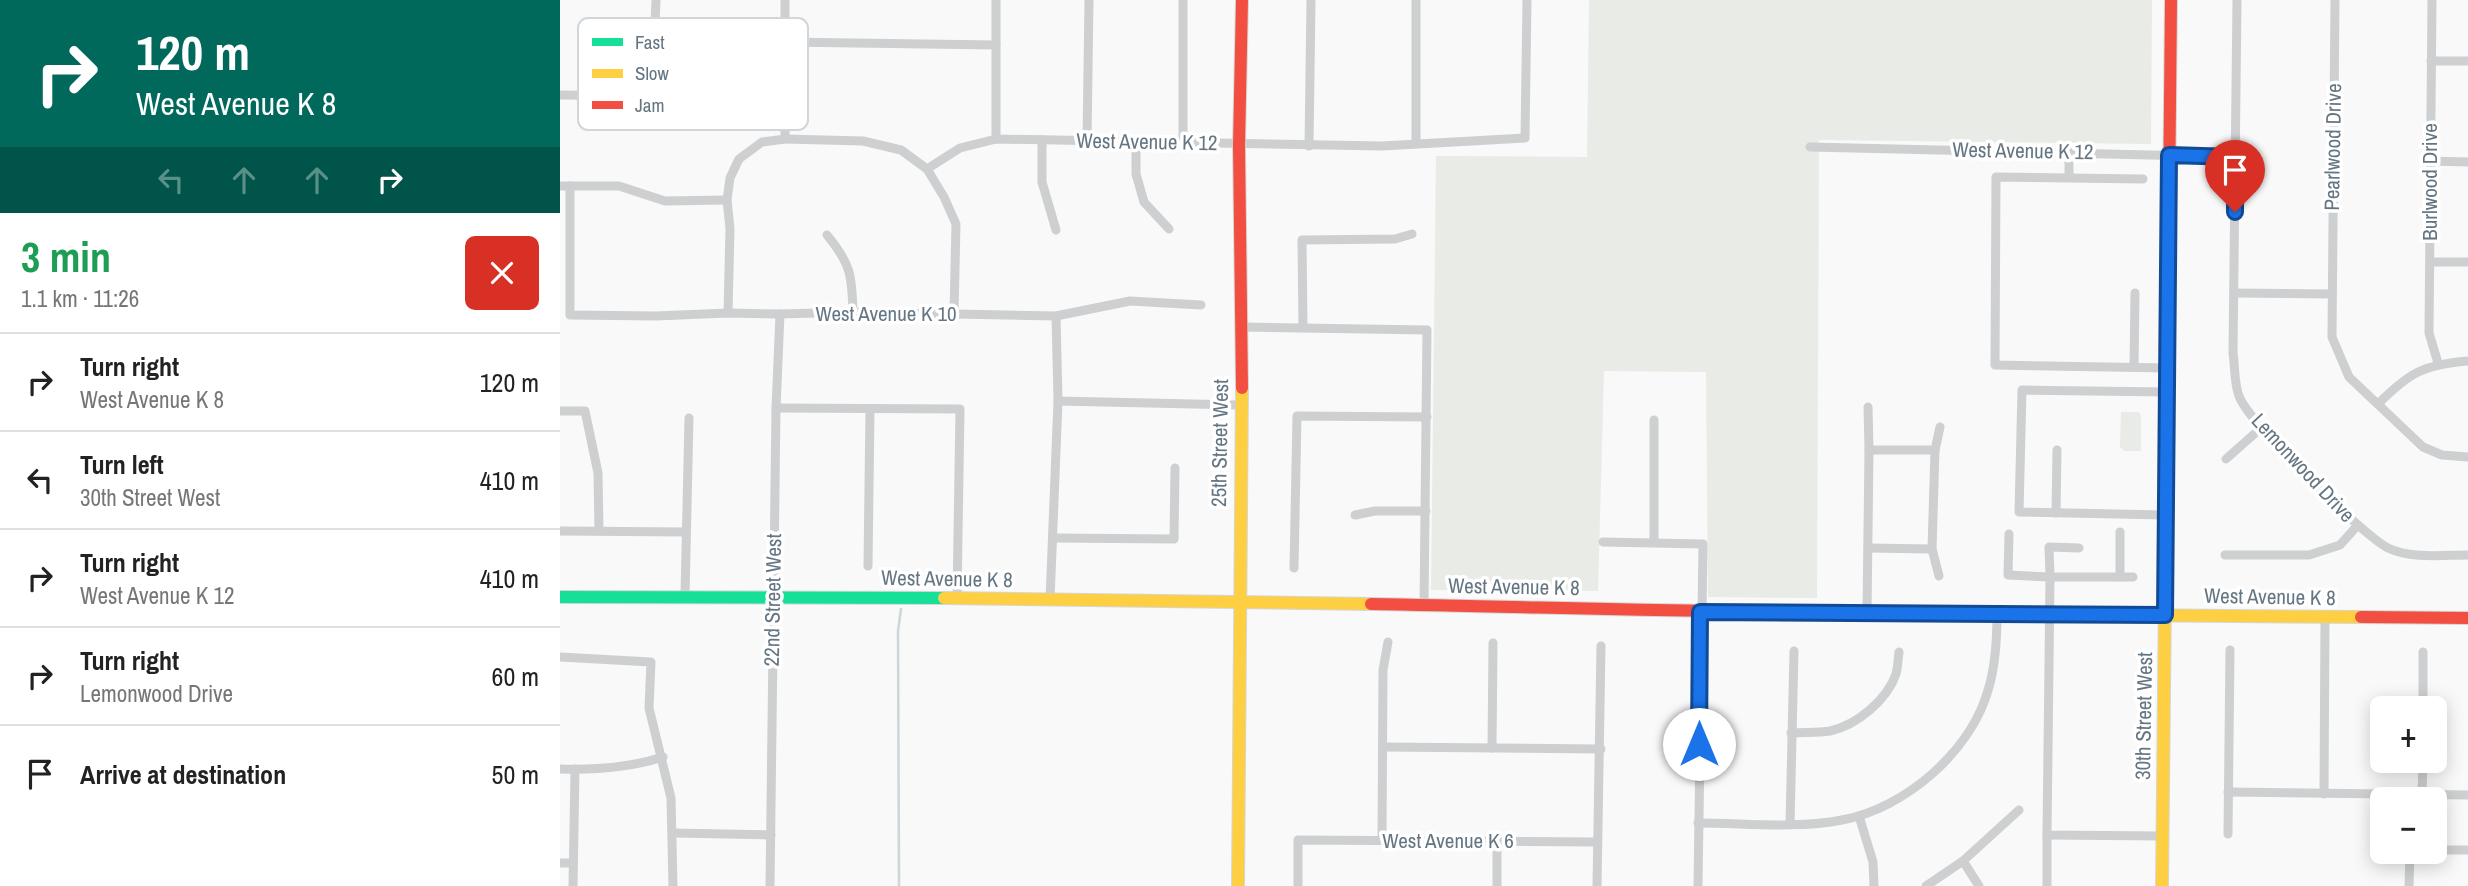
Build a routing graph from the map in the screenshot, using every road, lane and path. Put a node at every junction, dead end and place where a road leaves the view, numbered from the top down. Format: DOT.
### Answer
graph roads {
  1 [pos="656,0"];
  2 [pos="785,0"];
  3 [pos="996,0"];
  4 [pos="1089,0"];
  5 [pos="1184,0"];
  6 [pos="1242,0"];
  7 [pos="1311,0"];
  8 [pos="1416,0"];
  9 [pos="1527,0"];
  10 [pos="2171,0"];
  11 [pos="2237,0"];
  12 [pos="2335,0"];
  13 [pos="2432,0"];
  14 [pos="655,18"];
  15 [pos="785,18"];
  16 [pos="808,42"];
  17 [pos="996,46"];
  18 [pos="2431,61"];
  19 [pos="2468,61"];
  20 [pos="560,95"];
  21 [pos="578,95"];
  22 [pos="785,130"];
  23 [pos="785,139"];
  24 [pos="996,139"];
  25 [pos="1042,140"];
  26 [pos="1087,140"];
  27 [pos="1183,141"];
  28 [pos="1136,142"];
  29 [pos="1416,144"];
  30 [pos="1239,145"];
  31 [pos="1309,146"];
  32 [pos="1810,147"];
  33 [pos="2070,152"];
  34 [pos="2169,155"];
  35 [pos="2235,157"];
  36 [pos="2429,161"];
  37 [pos="2468,162"];
  38 [pos="927,169"];
  39 [pos="2069,177"];
  40 [pos="2143,179"];
  41 [pos="565,186"];
  42 [pos="727,200"];
  43 [pos="1169,229"];
  44 [pos="1056,230"];
  45 [pos="827,234"];
  46 [pos="1412,234"];
  47 [pos="2430,261"];
  48 [pos="2468,262"];
  49 [pos="2135,293"];
  50 [pos="2234,293"];
  51 [pos="2331,294"];
  52 [pos="1200,304"];
  53 [pos="853,312"];
  54 [pos="728,313"];
  55 [pos="780,314"];
  56 [pos="954,314"];
  57 [pos="1056,316"];
  58 [pos="1242,327"];
  59 [pos="1303,327"];
  60 [pos="2468,361"];
  61 [pos="2438,363"];
  62 [pos="2134,367"];
  63 [pos="2168,368"];
  64 [pos="2167,393"];
  65 [pos="1058,401"];
  66 [pos="2378,404"];
  67 [pos="1239,405"];
  68 [pos="1868,407"];
  69 [pos="776,408"];
  70 [pos="870,409"];
  71 [pos="560,411"];
  72 [pos="1427,417"];
  73 [pos="689,418"];
  74 [pos="1654,420"];
  75 [pos="1940,428"];
  76 [pos="2262,428"];
  77 [pos="1869,450"];
  78 [pos="1935,450"];
  79 [pos="2057,450"];
  80 [pos="2468,457"];
  81 [pos="2226,460"];
  82 [pos="1175,468"];
  83 [pos="1426,511"];
  84 [pos="2056,513"];
  85 [pos="1355,515"];
  86 [pos="2165,515"];
  87 [pos="2357,526"];
  88 [pos="560,531"];
  89 [pos="599,531"];
  90 [pos="2120,531"];
  91 [pos="686,532"];
  92 [pos="2008,534"];
  93 [pos="1053,538"];
  94 [pos="1603,542"];
  95 [pos="1654,542"];
  96 [pos="1868,548"];
  97 [pos="2079,548"];
  98 [pos="1932,549"];
  99 [pos="2225,555"];
  100 [pos="2468,555"];
  101 [pos="868,566"];
  102 [pos="1294,568"];
  103 [pos="1939,576"];
  104 [pos="2050,577"];
  105 [pos="2120,577"];
  106 [pos="2133,577"];
  107 [pos="773,596"];
  108 [pos="560,597"];
  109 [pos="685,597"];
  110 [pos="957,599"];
  111 [pos="1050,600"];
  112 [pos="1239,601"];
  113 [pos="1424,606"];
  114 [pos="1700,612"];
  115 [pos="1867,613"];
  116 [pos="1997,614"];
  117 [pos="2050,614"];
  118 [pos="2165,615"];
  119 [pos="2325,617"];
  120 [pos="2468,618"];
  121 [pos="1388,642"];
  122 [pos="1493,643"];
  123 [pos="1601,646"];
  124 [pos="2230,650"];
  125 [pos="1794,651"];
  126 [pos="1899,652"];
  127 [pos="2423,652"];
  128 [pos="560,657"];
  129 [pos="2423,696"];
  130 [pos="1791,733"];
  131 [pos="1383,747"];
  132 [pos="1492,748"];
  133 [pos="1601,749"];
  134 [pos="663,757"];
  135 [pos="560,769"];
  136 [pos="576,769"];
  137 [pos="2228,792"];
  138 [pos="2325,794"];
  139 [pos="2370,794"];
  140 [pos="2447,795"];
  141 [pos="2468,795"];
  142 [pos="2019,810"];
  143 [pos="1859,816"];
  144 [pos="1698,823"];
  145 [pos="1790,824"];
  146 [pos="673,833"];
  147 [pos="2228,834"];
  148 [pos="771,835"];
  149 [pos="2048,835"];
  150 [pos="2162,836"];
  151 [pos="1382,840"];
  152 [pos="1497,841"];
  153 [pos="1597,842"];
  154 [pos="2447,850"];
  155 [pos="2468,850"];
  156 [pos="1963,861"];
  157 [pos="560,863"];
  158 [pos="573,863"];
  159 [pos="2410,864"];
  160 [pos="573,886"];
  161 [pos="673,886"];
  162 [pos="771,886"];
  163 [pos="1238,886"];
  164 [pos="1298,886"];
  165 [pos="1497,886"];
  166 [pos="1597,886"];
  167 [pos="1698,886"];
  168 [pos="1874,886"];
  169 [pos="1926,886"];
  170 [pos="1979,886"];
  171 [pos="2047,886"];
  172 [pos="2162,886"];
  173 [pos="2409,886"];
  1 -- 14 [label="street"];
  2 -- 15 [label="street"];
  3 -- 17 [label="street"];
  4 -- 26 [label="street"];
  5 -- 27 [label="street"];
  6 -- 30 [label="street, 25th Street West"];
  7 -- 31 [label="street"];
  8 -- 29 [label="street"];
  9 -- 29 [label="street, West Avenue K 12"];
  10 -- 34 [label="street, 30th Street West"];
  11 -- 35 [label="street, Lemonwood Drive"];
  12 -- 51 [label="street, Pearlwood Drive"];
  13 -- 18 [label="street, Burlwood Drive"];
  16 -- 17 [label="street"];
  17 -- 24 [label="street"];
  18 -- 19 [label="street"];
  18 -- 36 [label="street, Burlwood Drive"];
  20 -- 21 [label="street"];
  22 -- 23 [label="street"];
  23 -- 38 [label="street"];
  23 -- 42 [label="street"];
  24 -- 25 [label="street, West Avenue K 12"];
  24 -- 38 [label="street, West Avenue K 12"];
  25 -- 26 [label="street, West Avenue K 12"];
  25 -- 44 [label="street"];
  26 -- 28 [label="street, West Avenue K 12"];
  27 -- 28 [label="street, West Avenue K 12"];
  27 -- 30 [label="street, West Avenue K 12"];
  28 -- 43 [label="street"];
  29 -- 31 [label="street, West Avenue K 12"];
  30 -- 31 [label="street, West Avenue K 12"];
  30 -- 58 [label="street, 25th Street West"];
  32 -- 33 [label="street, West Avenue K 12"];
  33 -- 34 [label="street, West Avenue K 12"];
  33 -- 39 [label="street"];
  34 -- 35 [label="street, West Avenue K 12"];
  34 -- 63 [label="street, 30th Street West"];
  35 -- 50 [label="street, Lemonwood Drive"];
  36 -- 37 [label="street"];
  36 -- 47 [label="street, Burlwood Drive"];
  38 -- 56 [label="street"];
  39 -- 40 [label="street"];
  39 -- 62 [label="street"];
  41 -- 42 [label="street"];
  41 -- 54 [label="street, West Avenue K 10"];
  42 -- 54 [label="street"];
  45 -- 53 [label="street"];
  46 -- 59 [label="street"];
  47 -- 48 [label="street"];
  47 -- 61 [label="street, Burlwood Drive"];
  49 -- 62 [label="street"];
  50 -- 51 [label="street"];
  50 -- 76 [label="street, Lemonwood Drive"];
  51 -- 66 [label="street, Pearlwood Drive"];
  52 -- 57 [label="street, West Avenue K 10"];
  53 -- 55 [label="street, West Avenue K 10"];
  53 -- 56 [label="street, West Avenue K 10"];
  54 -- 55 [label="street, West Avenue K 10"];
  55 -- 69 [label="street, 22nd Street West"];
  56 -- 57 [label="street, West Avenue K 10"];
  57 -- 65 [label="street"];
  58 -- 59 [label="street"];
  58 -- 67 [label="street, 25th Street West"];
  59 -- 72 [label="street"];
  60 -- 61 [label="street"];
  61 -- 66 [label="street"];
  62 -- 63 [label="street"];
  63 -- 64 [label="street, 30th Street West"];
  64 -- 84 [label="street"];
  64 -- 86 [label="street, 30th Street West"];
  65 -- 67 [label="street"];
  65 -- 93 [label="street"];
  66 -- 80 [label="street, Pearlwood Drive"];
  67 -- 112 [label="street, 25th Street West"];
  68 -- 77 [label="street"];
  69 -- 70 [label="street"];
  69 -- 107 [label="street, 22nd Street West"];
  70 -- 101 [label="street"];
  70 -- 110 [label="street"];
  71 -- 89 [label="street"];
  72 -- 83 [label="street"];
  72 -- 102 [label="street"];
  73 -- 91 [label="street"];
  74 -- 95 [label="street"];
  75 -- 78 [label="street"];
  76 -- 81 [label="street"];
  76 -- 87 [label="street, Lemonwood Drive"];
  77 -- 78 [label="street"];
  77 -- 96 [label="street"];
  78 -- 98 [label="street"];
  79 -- 84 [label="street"];
  82 -- 93 [label="street"];
  83 -- 85 [label="street"];
  83 -- 113 [label="street"];
  84 -- 86 [label="street"];
  86 -- 118 [label="street, 30th Street West"];
  87 -- 99 [label="street"];
  87 -- 100 [label="street, Lemonwood Drive"];
  88 -- 89 [label="street"];
  89 -- 91 [label="street"];
  90 -- 105 [label="street"];
  91 -- 109 [label="street"];
  92 -- 104 [label="street"];
  93 -- 111 [label="street"];
  94 -- 95 [label="street"];
  95 -- 114 [label="street"];
  96 -- 98 [label="street"];
  96 -- 115 [label="street"];
  97 -- 104 [label="street"];
  98 -- 103 [label="street"];
  104 -- 105 [label="street"];
  104 -- 117 [label="street"];
  105 -- 106 [label="street"];
  107 -- 109 [label="street, West Avenue K 8"];
  107 -- 110 [label="street, West Avenue K 8"];
  107 -- 148 [label="street, 22nd Street West"];
  108 -- 109 [label="street, West Avenue K 8"];
  110 -- 111 [label="street, West Avenue K 8"];
  111 -- 112 [label="street, West Avenue K 8"];
  112 -- 113 [label="street, West Avenue K 8"];
  112 -- 163 [label="street, 25th Street West"];
  113 -- 114 [label="street, West Avenue K 8"];
  114 -- 115 [label="street, West Avenue K 8"];
  114 -- 144 [label="street"];
  115 -- 116 [label="street, West Avenue K 8"];
  116 -- 117 [label="street, West Avenue K 8"];
  116 -- 143 [label="street"];
  117 -- 118 [label="street, West Avenue K 8"];
  117 -- 149 [label="street"];
  118 -- 119 [label="street, West Avenue K 8"];
  118 -- 150 [label="street, 30th Street West"];
  119 -- 120 [label="street, West Avenue K 8"];
  119 -- 138 [label="street"];
  121 -- 131 [label="street"];
  122 -- 132 [label="street"];
  123 -- 133 [label="street"];
  124 -- 137 [label="street"];
  125 -- 130 [label="street"];
  126 -- 130 [label="street"];
  127 -- 129 [label="street"];
  128 -- 134 [label="street"];
  130 -- 145 [label="street"];
  131 -- 132 [label="street"];
  131 -- 151 [label="street"];
  132 -- 133 [label="street"];
  133 -- 153 [label="street"];
  134 -- 136 [label="street"];
  134 -- 146 [label="street"];
  135 -- 136 [label="street"];
  136 -- 158 [label="street"];
  137 -- 138 [label="street"];
  137 -- 147 [label="street"];
  138 -- 139 [label="street"];
  140 -- 141 [label="street"];
  142 -- 156 [label="street"];
  143 -- 145 [label="street"];
  143 -- 168 [label="street"];
  144 -- 145 [label="street"];
  144 -- 167 [label="street"];
  146 -- 148 [label="street"];
  146 -- 161 [label="street"];
  148 -- 162 [label="street, 22nd Street West"];
  149 -- 150 [label="street"];
  149 -- 171 [label="street"];
  150 -- 172 [label="street, 30th Street West"];
  151 -- 152 [label="street, West Avenue K 6"];
  151 -- 164 [label="street, West Avenue K 6"];
  152 -- 153 [label="street, West Avenue K 6"];
  152 -- 165 [label="street"];
  153 -- 166 [label="street"];
  154 -- 155 [label="street"];
  156 -- 169 [label="street"];
  156 -- 170 [label="street"];
  157 -- 158 [label="street"];
  158 -- 160 [label="street"];
  159 -- 173 [label="street"];
}
